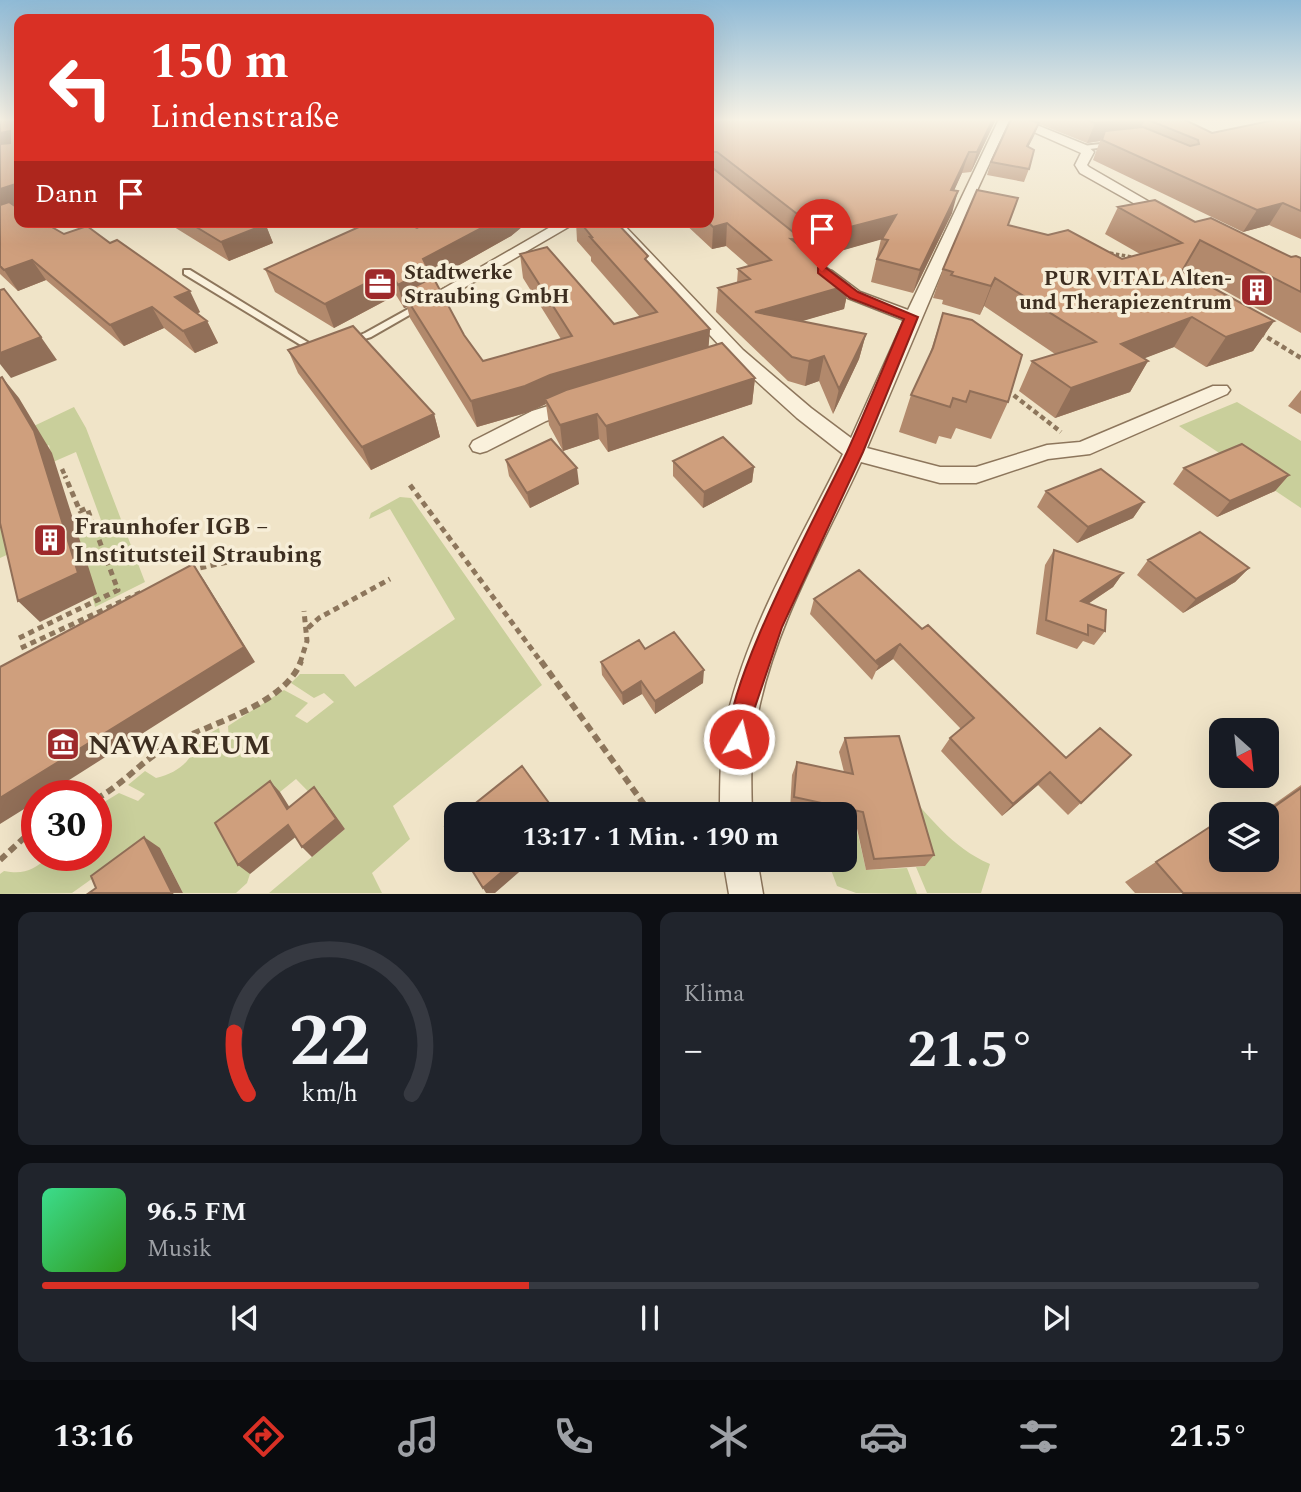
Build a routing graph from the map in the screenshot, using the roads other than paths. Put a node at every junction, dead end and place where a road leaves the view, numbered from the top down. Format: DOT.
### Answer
graph roads {
  1 [pos="984,161"];
  2 [pos="1083,161"];
  3 [pos="1182,224"];
  4 [pos="559,228"];
  5 [pos="619,228"];
  6 [pos="811,261"];
  7 [pos="187,272"];
  8 [pos="449,290"];
  9 [pos="911,317"];
  10 [pos="343,343"];
  11 [pos="331,347"];
  12 [pos="737,354"];
  13 [pos="712,362"];
  14 [pos="1220,390"];
  15 [pos="598,396"];
  16 [pos="480,446"];
  17 [pos="855,452"];
  18 [pos="734,802"];
  19 [pos="742,872"];
  20 [pos="746,894"];
  1 -- 9 [label="street"];
  2 -- 3 [label="street"];
  4 -- 8 [label="street"];
  5 -- 12 [label="street"];
  6 -- 9 [label="street"];
  7 -- 11 [label="lane"];
  8 -- 10 [label="lane"];
  9 -- 17 [label="street"];
  12 -- 13 [label="street"];
  12 -- 17 [label="street"];
  14 -- 17 [label="street"];
  15 -- 16 [label="street"];
  17 -- 18 [label="street"];
  19 -- 20 [label="street"];
}
